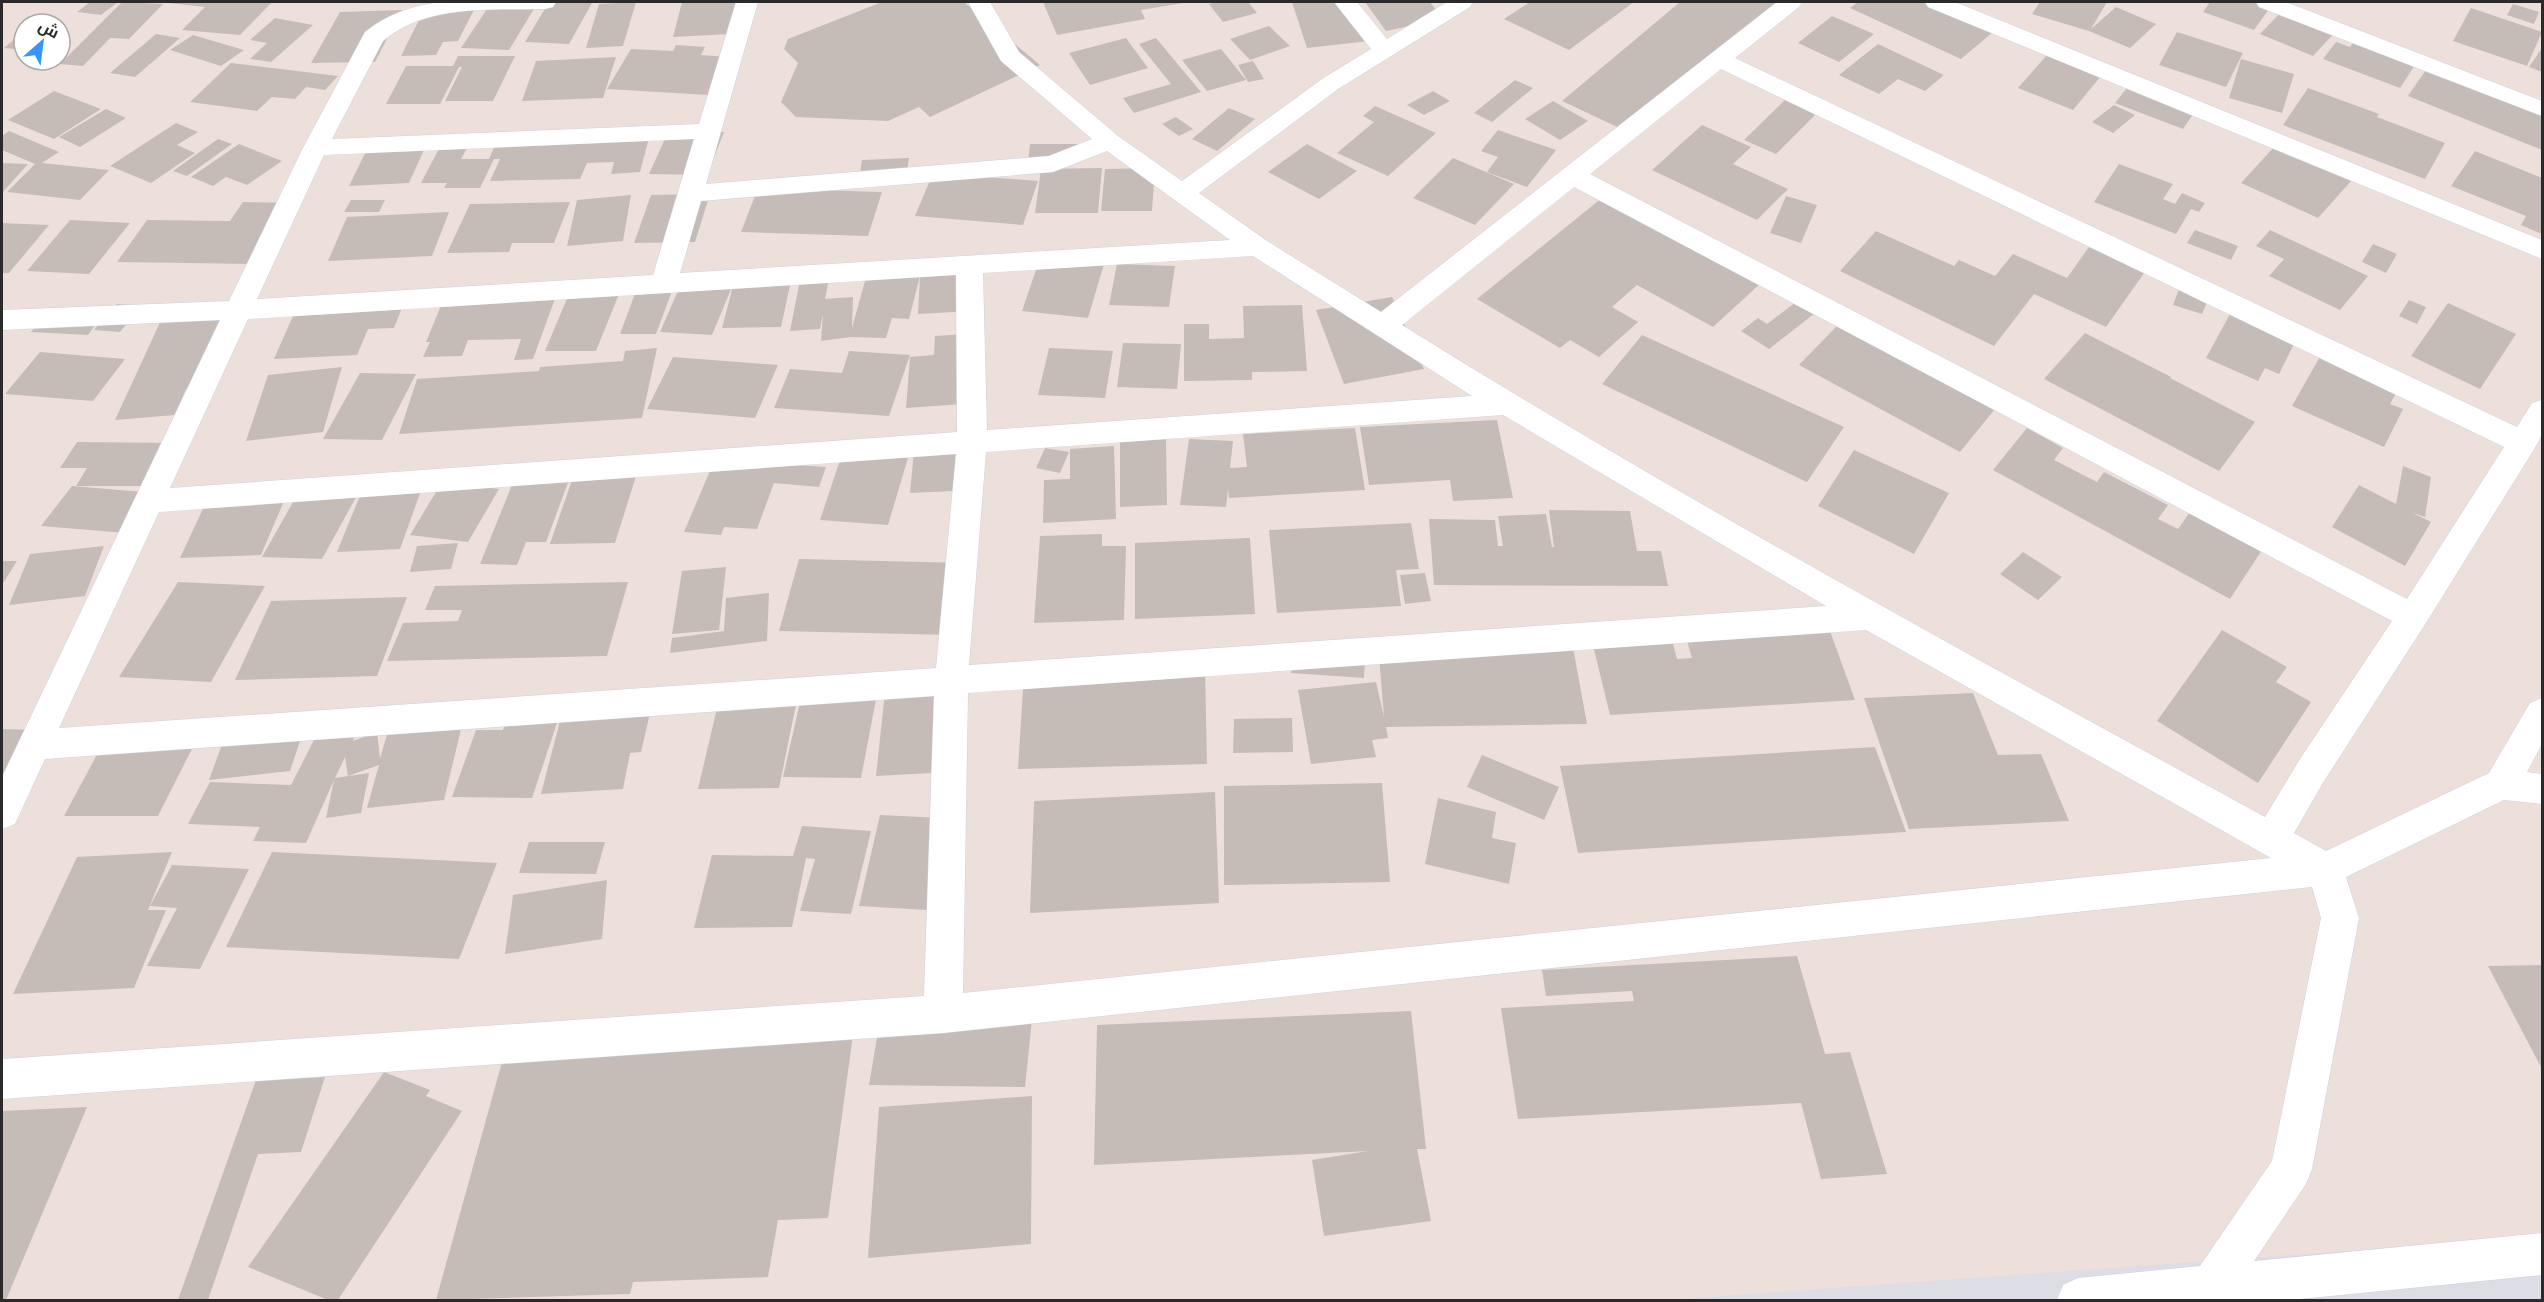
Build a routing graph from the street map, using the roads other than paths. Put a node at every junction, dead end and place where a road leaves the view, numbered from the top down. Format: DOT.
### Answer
graph roads {
  1 [pos="545,2"];
  2 [pos="747,2"];
  3 [pos="979,2"];
  4 [pos="1345,2"];
  5 [pos="1462,2"];
  6 [pos="1791,2"];
  7 [pos="1936,2"];
  8 [pos="2267,2"];
  9 [pos="1440,8"];
  10 [pos="1384,50"];
  11 [pos="1719,59"];
  12 [pos="2542,109"];
  13 [pos="709,131"];
  14 [pos="1109,141"];
  15 [pos="315,148"];
  16 [pos="1572,176"];
  17 [pos="1182,193"];
  18 [pos="690,194"];
  19 [pos="1258,247"];
  20 [pos="2542,250"];
  21 [pos="969,265"];
  22 [pos="664,283"];
  23 [pos="238,310"];
  24 [pos="2,320"];
  25 [pos="1382,326"];
  26 [pos="1507,404"];
  27 [pos="2542,411"];
  28 [pos="972,442"];
  29 [pos="2523,442"];
  30 [pos="149,501"];
  31 [pos="1870,616"];
  32 [pos="2414,617"];
  33 [pos="951,681"];
  34 [pos="2542,713"];
  35 [pos="34,745"];
  36 [pos="2501,784"];
  37 [pos="2542,789"];
  38 [pos="2,813"];
  39 [pos="2271,840"];
  40 [pos="2325,869"];
  41 [pos="943,1014"];
  42 [pos="2,1079"];
  43 [pos="2542,1254"];
  44 [pos="2207,1293"];
  45 [pos="2078,1300"];
  1 -- 15 [label="street"];
  2 -- 13 [label="street"];
  3 -- 14 [label="street"];
  4 -- 10 [label="street"];
  5 -- 9 [label="street"];
  6 -- 11 [label="street"];
  7 -- 20 [label="street"];
  8 -- 12 [label="street"];
  9 -- 10 [label="street"];
  10 -- 17 [label="street"];
  11 -- 16 [label="street"];
  11 -- 29 [label="street"];
  13 -- 15 [label="street"];
  13 -- 18 [label="street"];
  14 -- 17 [label="street"];
  14 -- 18 [label="street"];
  15 -- 23 [label="street"];
  16 -- 25 [label="street"];
  16 -- 32 [label="street"];
  17 -- 19 [label="street"];
  18 -- 22 [label="street"];
  19 -- 21 [label="street"];
  19 -- 25 [label="street"];
  21 -- 22 [label="street"];
  21 -- 28 [label="street"];
  22 -- 23 [label="street"];
  23 -- 24 [label="street"];
  23 -- 30 [label="street"];
  25 -- 26 [label="street"];
  26 -- 28 [label="street"];
  26 -- 31 [label="street"];
  27 -- 29 [label="street"];
  28 -- 30 [label="street"];
  28 -- 33 [label="street"];
  29 -- 32 [label="street"];
  30 -- 35 [label="street"];
  31 -- 33 [label="street"];
  31 -- 39 [label="street"];
  32 -- 39 [label="street"];
  33 -- 35 [label="street"];
  33 -- 41 [label="street"];
  34 -- 36 [label="street"];
  35 -- 38 [label="street"];
  36 -- 37 [label="street"];
  36 -- 40 [label="street"];
  39 -- 40 [label="street"];
  40 -- 41 [label="street"];
  40 -- 44 [label="street"];
  41 -- 42 [label="street"];
  43 -- 44 [label="street"];
  44 -- 45 [label="street"];
}
